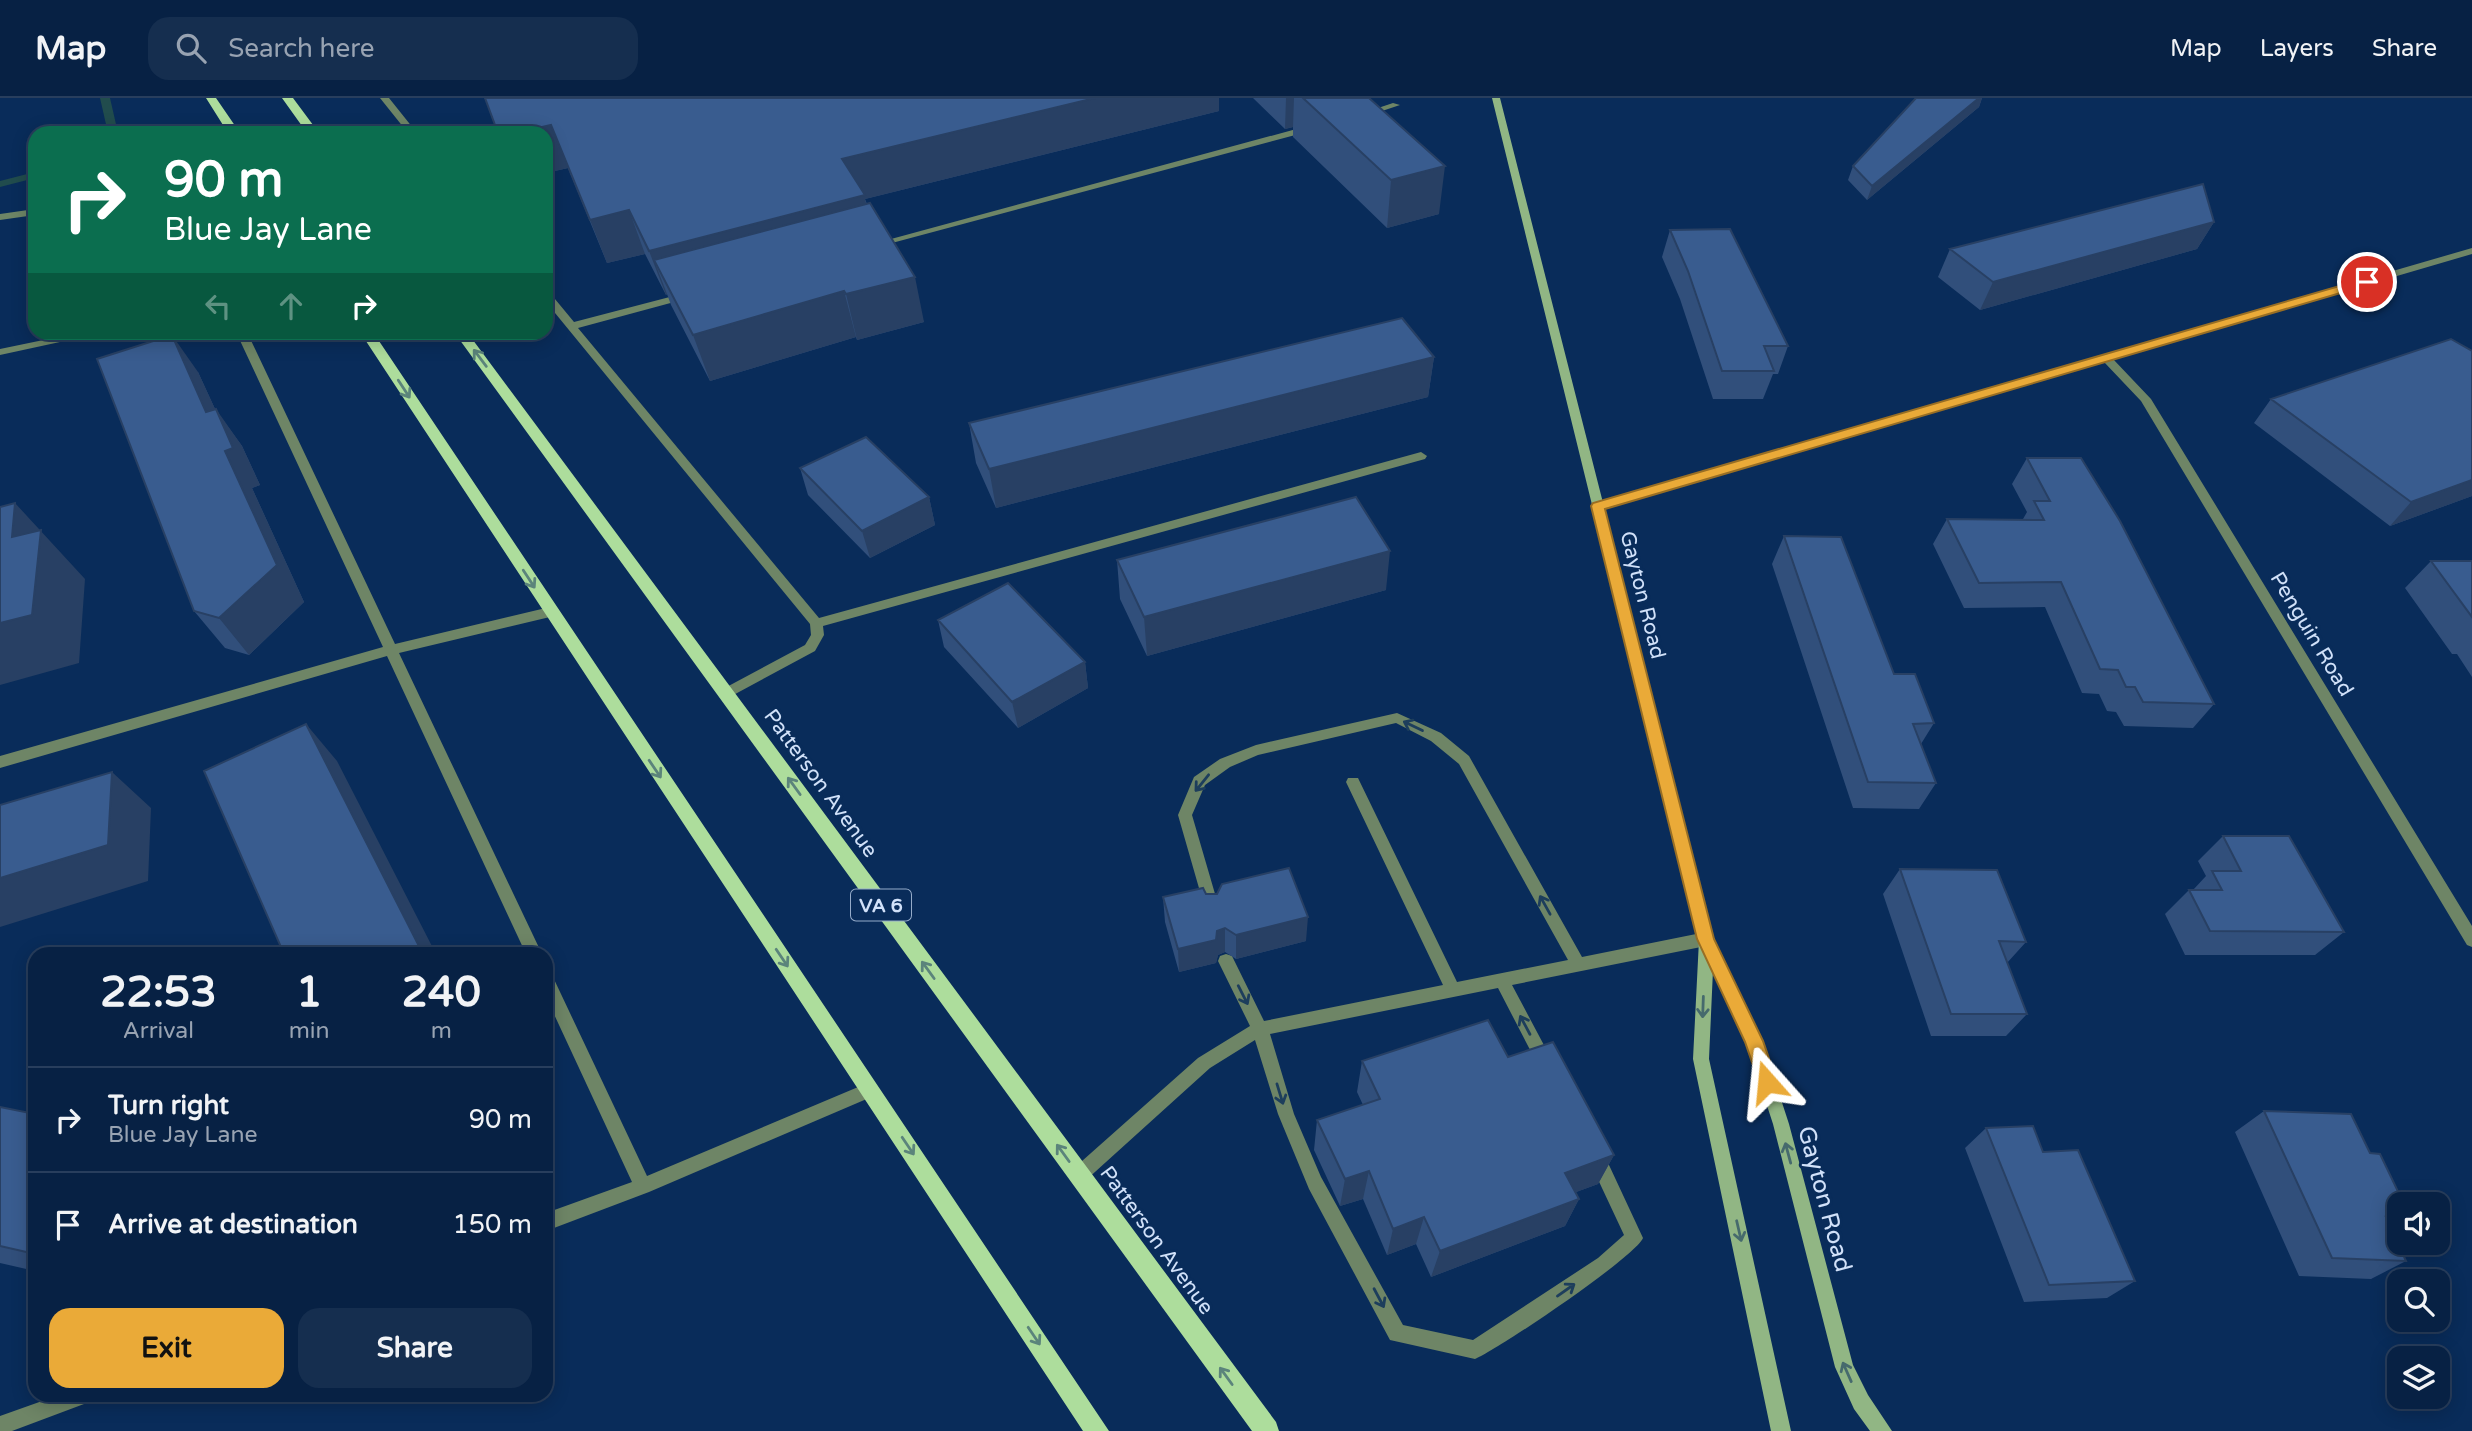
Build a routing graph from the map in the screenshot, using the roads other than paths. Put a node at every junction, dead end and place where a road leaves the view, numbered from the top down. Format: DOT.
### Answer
graph roads {
  1 [pos="211,98"];
  2 [pos="287,98"];
  3 [pos="384,98"];
  4 [pos="1496,98"];
  5 [pos="1396,105"];
  6 [pos="1356,116"];
  7 [pos="1329,123"];
  8 [pos="229,126"];
  9 [pos="308,126"];
  10 [pos="407,126"];
  11 [pos="28,213"];
  12 [pos="0,217"];
  13 [pos="869,246"];
  14 [pos="2472,251"];
  15 [pos="693,293"];
  16 [pos="553,303"];
  17 [pos="572,326"];
  18 [pos="61,340"];
  19 [pos="245,340"];
  20 [pos="371,340"];
  21 [pos="466,340"];
  22 [pos="0,352"];
  23 [pos="2106,358"];
  24 [pos="1421,456"];
  25 [pos="1598,506"];
  26 [pos="550,612"];
  27 [pos="816,623"];
  28 [pos="391,650"];
  29 [pos="726,694"];
  30 [pos="0,762"];
  31 [pos="1353,782"];
  32 [pos="1212,911"];
  33 [pos="1706,939"];
  34 [pos="2472,940"];
  35 [pos="531,947"];
  36 [pos="1226,961"];
  37 [pos="1578,964"];
  38 [pos="1501,979"];
  39 [pos="1452,988"];
  40 [pos="553,995"];
  41 [pos="1260,1029"];
  42 [pos="1553,1076"];
  43 [pos="870,1090"];
  44 [pos="1586,1138"];
  45 [pos="1079,1175"];
  46 [pos="643,1186"];
  47 [pos="553,1219"];
  48 [pos="64,1402"];
  49 [pos="0,1426"];
  50 [pos="1097,1431"];
  51 [pos="1267,1431"];
  52 [pos="1781,1431"];
  53 [pos="1881,1431"];
  1 -- 8 [label="main road"];
  2 -- 9 [label="main road"];
  3 -- 10 [label="street"];
  4 -- 25 [label="street, Gayton Road"];
  5 -- 6 [label="street"];
  7 -- 13 [label="street"];
  11 -- 12 [label="street"];
  14 -- 23 [label="street"];
  15 -- 17 [label="street"];
  16 -- 17 [label="street"];
  17 -- 27 [label="street"];
  18 -- 22 [label="street"];
  19 -- 28 [label="street"];
  20 -- 26 [label="main road, one-way"];
  29 -- 21 [label="main road, Patterson Avenue / VA 6, one-way"];
  23 -- 25 [label="street"];
  23 -- 34 [label="street, Penguin Road"];
  24 -- 27 [label="street"];
  25 -- 33 [label="street, Gayton Road"];
  26 -- 28 [label="street"];
  26 -- 43 [label="main road, one-way"];
  27 -- 29 [label="street"];
  28 -- 30 [label="street"];
  28 -- 35 [label="street"];
  45 -- 29 [label="main road, Patterson Avenue / VA 6, one-way"];
  31 -- 39 [label="street"];
  37 -- 32 [label="street, one-way"];
  33 -- 37 [label="street"];
  33 -- 52 [label="street, Gayton Road, one-way"];
  53 -- 33 [label="street, Gayton Road, one-way"];
  36 -- 41 [label="street, one-way"];
  37 -- 38 [label="street"];
  38 -- 39 [label="street"];
  42 -- 38 [label="street, one-way"];
  39 -- 41 [label="street"];
  40 -- 46 [label="street"];
  41 -- 44 [label="street, one-way"];
  41 -- 45 [label="street"];
  43 -- 46 [label="street"];
  43 -- 50 [label="main road, one-way"];
  51 -- 45 [label="main road, Patterson Avenue / VA 6, one-way"];
  46 -- 47 [label="street"];
  48 -- 49 [label="street"];
}
